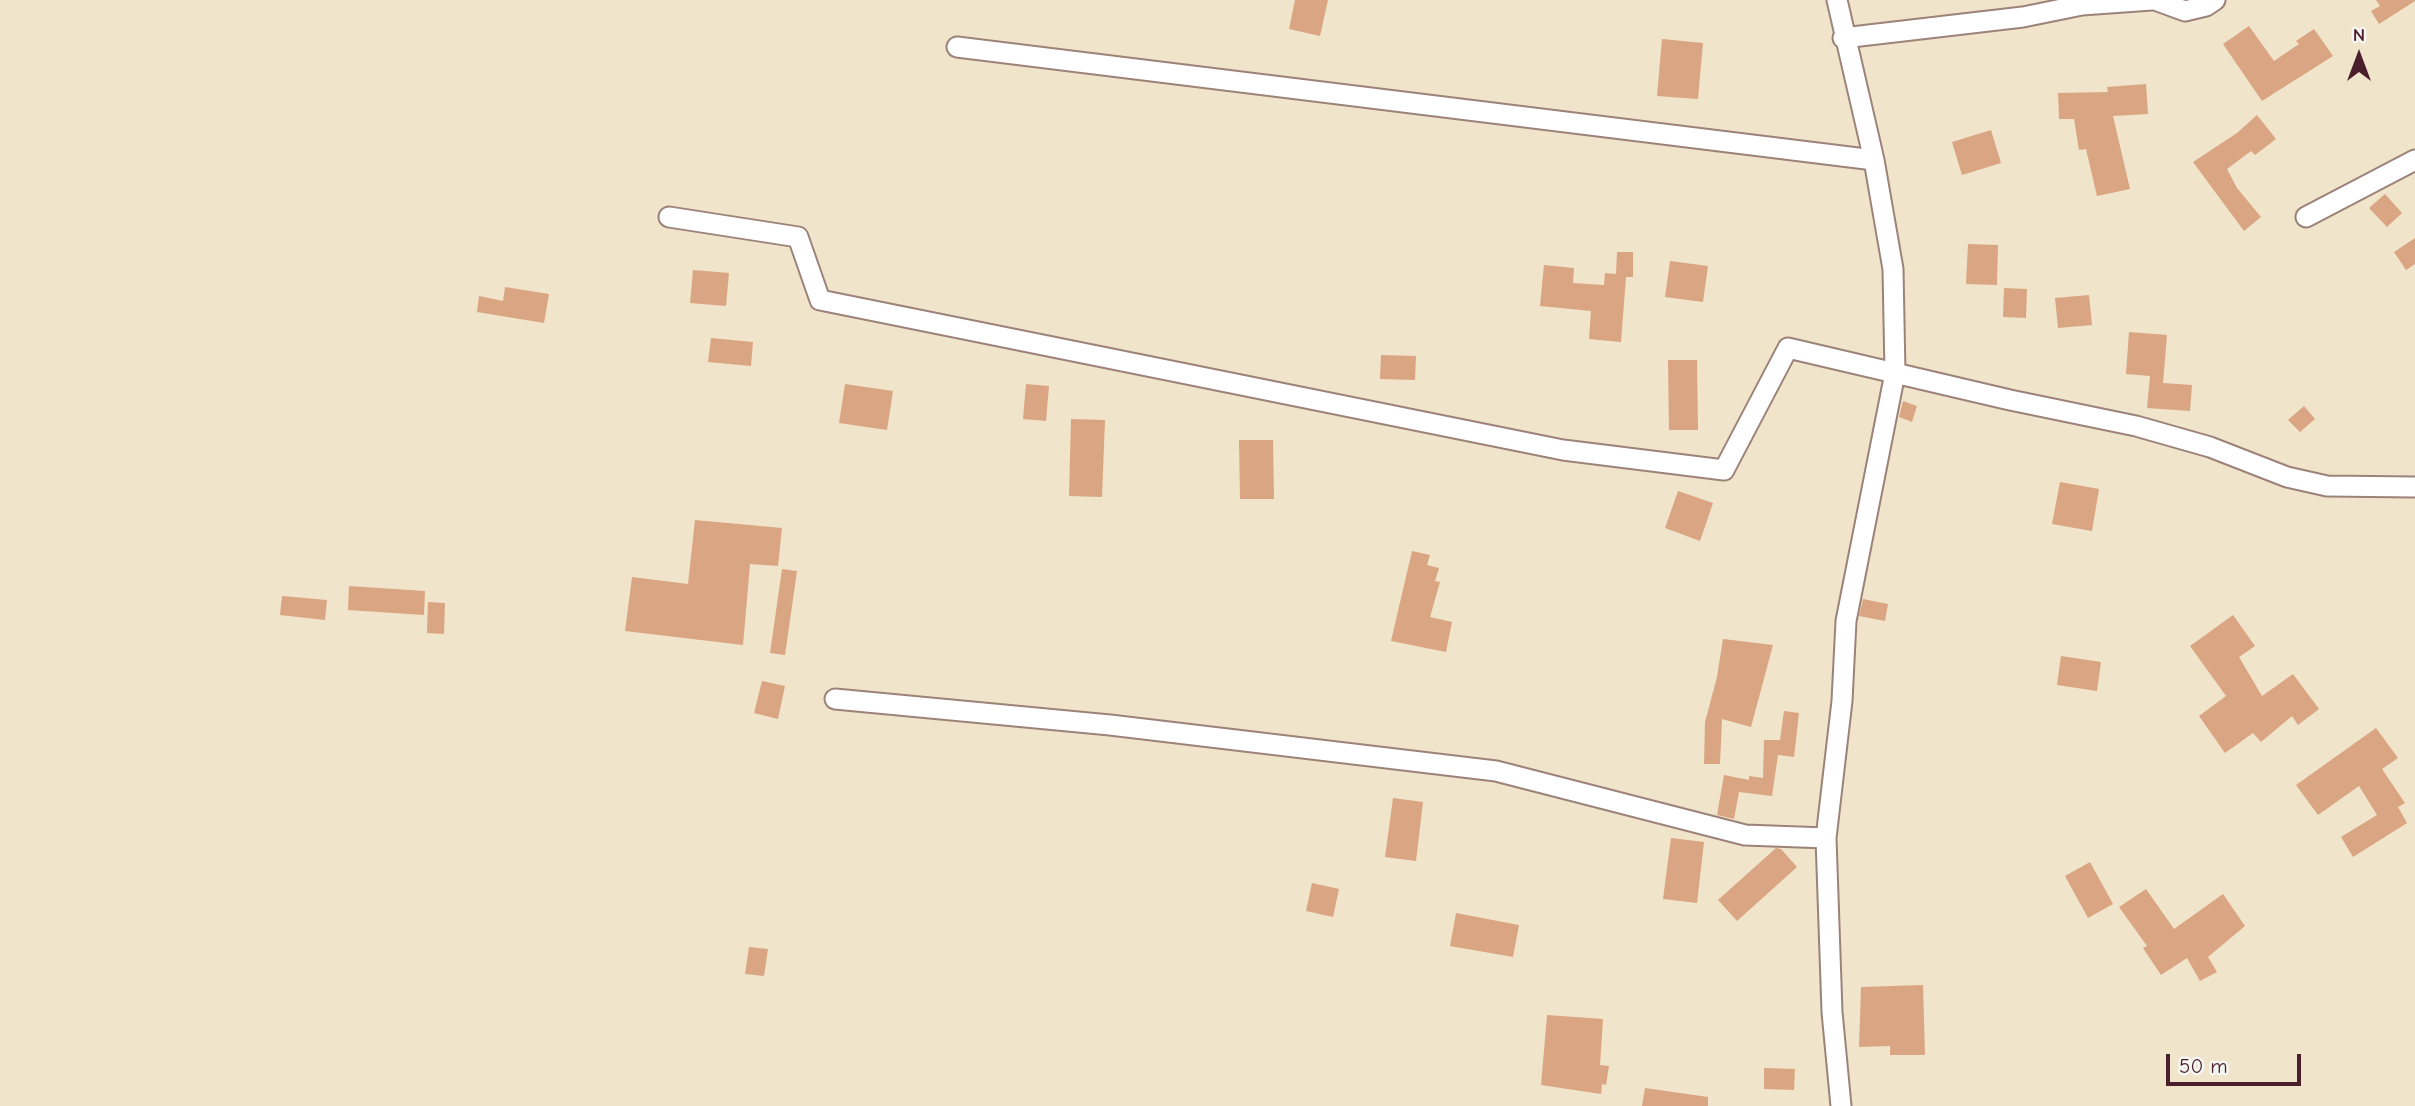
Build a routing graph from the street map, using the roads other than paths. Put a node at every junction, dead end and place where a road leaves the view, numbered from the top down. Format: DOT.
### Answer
graph roads {
  1 [pos="1837,0"];
  2 [pos="2154,0"];
  3 [pos="2215,0"];
  4 [pos="1843,38"];
  5 [pos="957,47"];
  6 [pos="1874,160"];
  7 [pos="2415,160"];
  8 [pos="669,217"];
  9 [pos="2306,217"];
  10 [pos="1895,373"];
  11 [pos="2415,487"];
  12 [pos="835,699"];
  13 [pos="1826,838"];
  14 [pos="1841,1106"];
  1 -- 4 [label="street"];
  2 -- 3 [label="street"];
  2 -- 4 [label="street"];
  4 -- 6 [label="street"];
  5 -- 6 [label="street"];
  6 -- 10 [label="street"];
  7 -- 9 [label="street"];
  8 -- 10 [label="street"];
  10 -- 11 [label="street"];
  10 -- 13 [label="street"];
  12 -- 13 [label="street"];
  13 -- 14 [label="street"];
}
